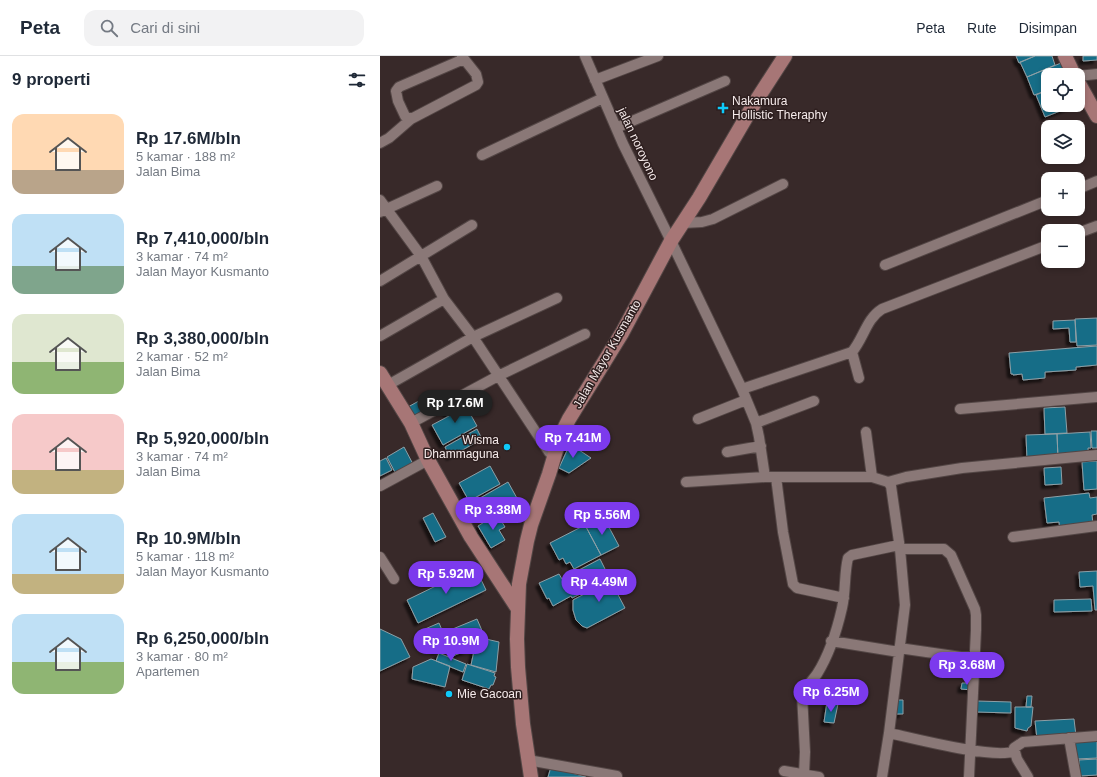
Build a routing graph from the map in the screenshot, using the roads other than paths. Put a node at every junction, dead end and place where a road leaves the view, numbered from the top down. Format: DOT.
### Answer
graph roads {
  1 [pos="585,56"];
  2 [pos="658,56"];
  3 [pos="1066,56"];
  4 [pos="463,57"];
  5 [pos="782,60"];
  6 [pos="1071,68"];
  7 [pos="1097,74"];
  8 [pos="1085,75"];
  9 [pos="595,80"];
  10 [pos="726,81"];
  11 [pos="1085,93"];
  12 [pos="603,98"];
  13 [pos="1096,111"];
  14 [pos="411,119"];
  15 [pos="616,128"];
  16 [pos="380,143"];
  17 [pos="482,155"];
  18 [pos="1097,181"];
  19 [pos="783,184"];
  20 [pos="437,186"];
  21 [pos="1085,186"];
  22 [pos="380,200"];
  23 [pos="1041,203"];
  24 [pos="383,210"];
  25 [pos="683,223"];
  26 [pos="472,225"];
  27 [pos="1097,226"];
  28 [pos="1085,230"];
  29 [pos="671,241"];
  30 [pos="1041,248"];
  31 [pos="421,256"];
  32 [pos="885,265"];
  33 [pos="380,281"];
  34 [pos="557,298"];
  35 [pos="444,299"];
  36 [pos="585,334"];
  37 [pos="380,336"];
  38 [pos="474,337"];
  39 [pos="852,352"];
  40 [pos="380,373"];
  41 [pos="498,376"];
  42 [pos="858,378"];
  43 [pos="388,385"];
  44 [pos="742,389"];
  45 [pos="1097,397"];
  46 [pos="746,400"];
  47 [pos="814,401"];
  48 [pos="960,409"];
  49 [pos="698,419"];
  50 [pos="756,423"];
  51 [pos="411,424"];
  52 [pos="866,432"];
  53 [pos="761,446"];
  54 [pos="727,452"];
  55 [pos="1097,455"];
  56 [pos="555,456"];
  57 [pos="428,460"];
  58 [pos="765,477"];
  59 [pos="776,477"];
  60 [pos="872,477"];
  61 [pos="686,482"];
  62 [pos="888,482"];
  63 [pos="380,486"];
  64 [pos="1097,526"];
  65 [pos="1013,537"];
  66 [pos="899,547"];
  67 [pos="380,557"];
  68 [pos="394,579"];
  69 [pos="844,598"];
  70 [pos="518,610"];
  71 [pos="831,642"];
  72 [pos="899,650"];
  73 [pos="975,657"];
  74 [pos="889,733"];
  75 [pos="1097,736"];
  76 [pos="1070,738"];
  77 [pos="1014,748"];
  78 [pos="970,750"];
  79 [pos="528,760"];
  80 [pos="784,771"];
  81 [pos="804,774"];
  82 [pos="617,776"];
  83 [pos="531,777"];
  84 [pos="819,777"];
  85 [pos="882,777"];
  86 [pos="969,777"];
  87 [pos="1028,777"];
  88 [pos="1076,777"];
  1 -- 9 [label="street, jalan noroyono"];
  2 -- 9 [label="street"];
  3 -- 6 [label="main road"];
  4 -- 14 [label="street"];
  4 -- 14 [label="street"];
  5 -- 25 [label="main road, Jalan Mayor Kusmanto"];
  7 -- 8 [label="street"];
  9 -- 12 [label="street, jalan noroyono"];
  10 -- 15 [label="street"];
  11 -- 13 [label="main road"];
  12 -- 15 [label="street, jalan noroyono"];
  12 -- 17 [label="street"];
  14 -- 16 [label="street"];
  15 -- 29 [label="street, jalan noroyono"];
  18 -- 21 [label="street"];
  19 -- 25 [label="street"];
  20 -- 24 [label="street"];
  22 -- 24 [label="street"];
  23 -- 32 [label="street"];
  24 -- 31 [label="street"];
  25 -- 29 [label="main road, Jalan Mayor Kusmanto"];
  26 -- 31 [label="street"];
  27 -- 28 [label="street"];
  29 -- 44 [label="street, jalan noroyono"];
  29 -- 56 [label="main road, Jalan Mayor Kusmanto"];
  30 -- 39 [label="street"];
  31 -- 33 [label="street"];
  31 -- 35 [label="street"];
  34 -- 38 [label="street"];
  35 -- 37 [label="street"];
  35 -- 38 [label="street"];
  36 -- 41 [label="street"];
  38 -- 41 [label="street"];
  38 -- 43 [label="street"];
  39 -- 42 [label="street"];
  39 -- 44 [label="street"];
  40 -- 43 [label="main road"];
  41 -- 51 [label="street"];
  41 -- 56 [label="street"];
  43 -- 51 [label="main road"];
  44 -- 46 [label="street, jalan noroyono"];
  45 -- 48 [label="street"];
  46 -- 49 [label="street"];
  46 -- 50 [label="street, jalan noroyono"];
  47 -- 50 [label="street"];
  50 -- 53 [label="street, jalan noroyono"];
  51 -- 57 [label="main road"];
  52 -- 60 [label="street"];
  53 -- 54 [label="street"];
  53 -- 58 [label="street, jalan noroyono"];
  55 -- 62 [label="street"];
  56 -- 70 [label="main road, Jalan Mayor Kusmanto"];
  57 -- 63 [label="street"];
  57 -- 70 [label="main road"];
  58 -- 59 [label="street"];
  58 -- 61 [label="street"];
  59 -- 60 [label="street"];
  59 -- 69 [label="street"];
  60 -- 62 [label="street"];
  62 -- 66 [label="street"];
  64 -- 65 [label="street"];
  66 -- 69 [label="street"];
  66 -- 72 [label="street"];
  66 -- 73 [label="street"];
  67 -- 68 [label="street"];
  69 -- 71 [label="street"];
  70 -- 79 [label="main road, Jalan Mayor Kusmanto"];
  71 -- 72 [label="street"];
  71 -- 81 [label="street"];
  72 -- 73 [label="street"];
  72 -- 74 [label="street"];
  73 -- 78 [label="street"];
  74 -- 78 [label="street"];
  74 -- 85 [label="street"];
  75 -- 76 [label="street"];
  76 -- 77 [label="street"];
  76 -- 88 [label="street"];
  77 -- 78 [label="street"];
  77 -- 87 [label="street"];
  78 -- 86 [label="street"];
  79 -- 82 [label="street"];
  79 -- 83 [label="main road, Jalan Mayor Kusmanto"];
  80 -- 81 [label="street"];
  81 -- 84 [label="street"];
}
